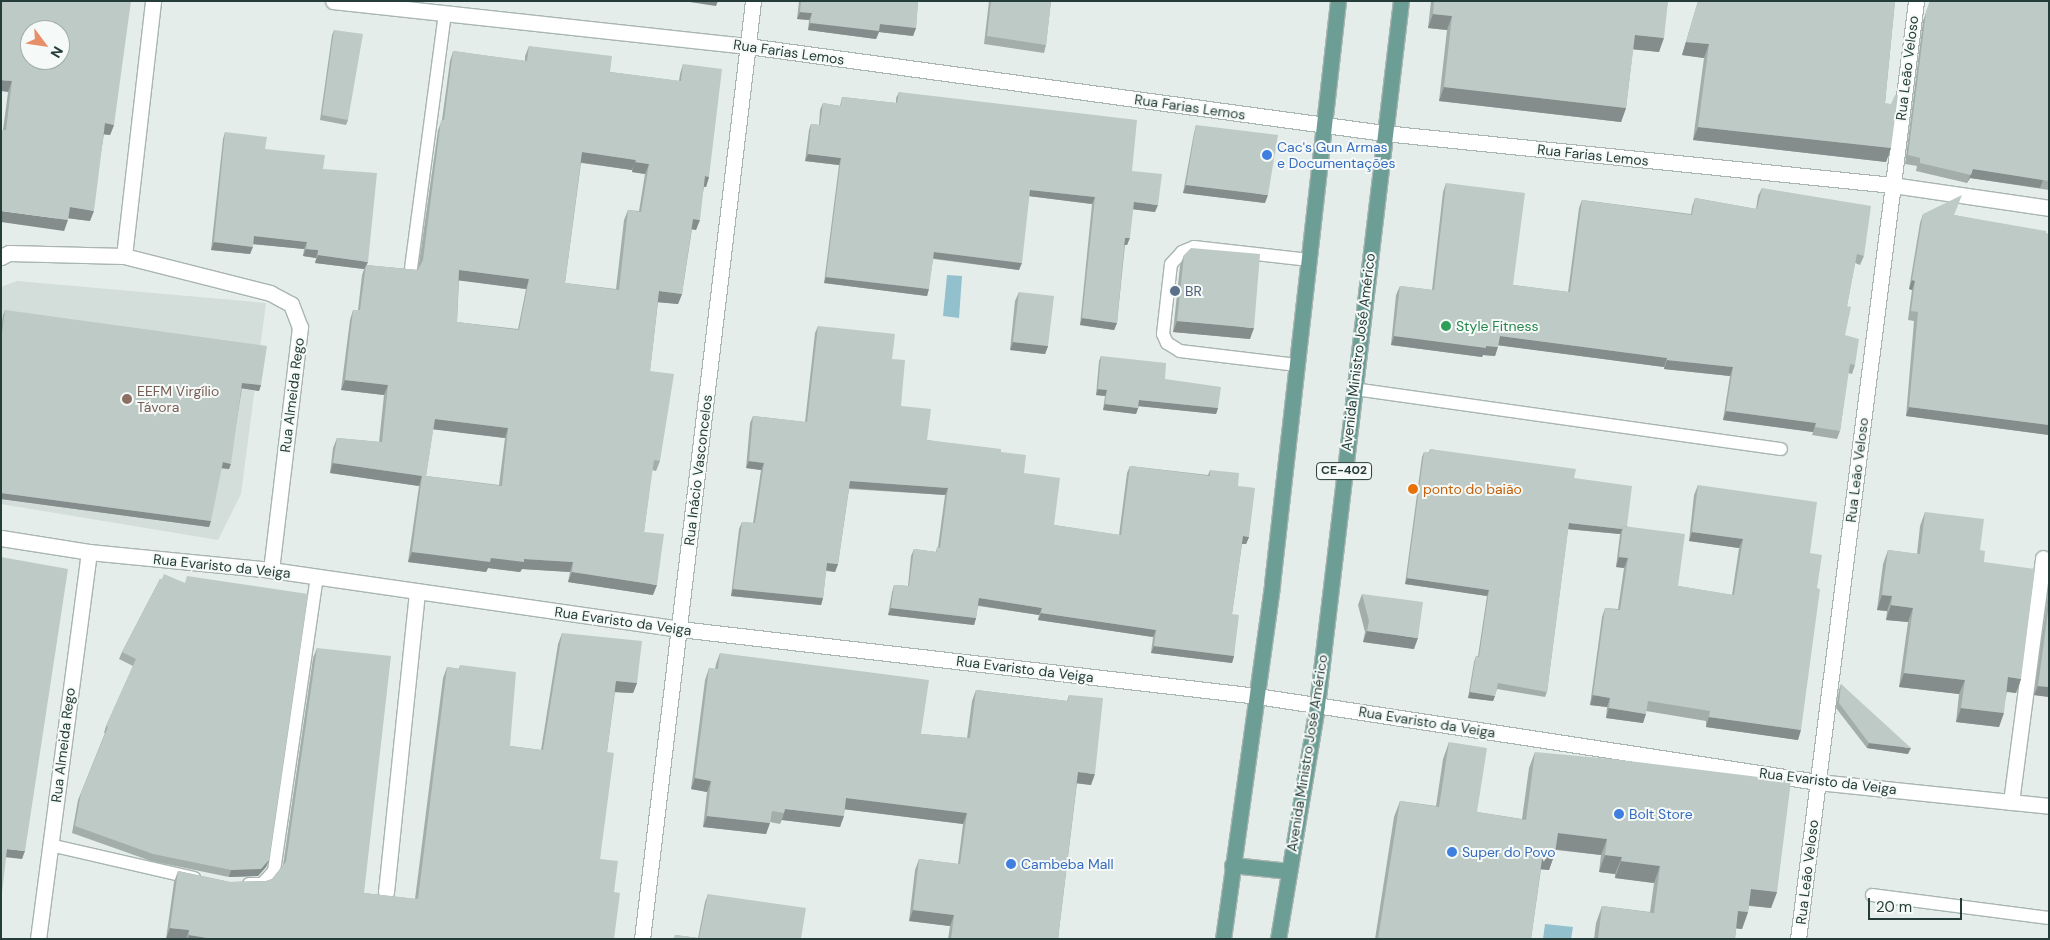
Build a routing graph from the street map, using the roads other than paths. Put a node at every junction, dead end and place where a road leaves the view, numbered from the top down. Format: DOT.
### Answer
graph roads {
  1 [pos="153,1"];
  2 [pos="333,1"];
  3 [pos="752,1"];
  4 [pos="1338,1"];
  5 [pos="1401,1"];
  6 [pos="1916,1"];
  7 [pos="446,13"];
  8 [pos="748,46"];
  9 [pos="1324,125"];
  10 [pos="1384,133"];
  11 [pos="1892,185"];
  12 [pos="2049,208"];
  13 [pos="124,256"];
  14 [pos="1,257"];
  15 [pos="1309,260"];
  16 [pos="411,268"];
  17 [pos="1297,366"];
  18 [pos="1354,389"];
  19 [pos="1782,449"];
  20 [pos="1,538"];
  21 [pos="89,552"];
  22 [pos="2043,558"];
  23 [pos="271,570"];
  24 [pos="317,578"];
  25 [pos="417,592"];
  26 [pos="680,629"];
  27 [pos="1257,696"];
  28 [pos="1317,705"];
  29 [pos="1818,782"];
  30 [pos="2011,802"];
  31 [pos="2049,806"];
  32 [pos="50,845"];
  33 [pos="1232,865"];
  34 [pos="1289,871"];
  35 [pos="210,881"];
  36 [pos="237,884"];
  37 [pos="386,892"];
  38 [pos="1872,896"];
  39 [pos="2049,918"];
  40 [pos="38,939"];
  41 [pos="642,939"];
  42 [pos="1223,939"];
  43 [pos="1278,939"];
  44 [pos="1798,939"];
  1 -- 13 [label="street"];
  2 -- 7 [label="street, Rua Farias Lemos"];
  3 -- 8 [label="street, Rua Inácio Vasconcelos"];
  4 -- 9 [label="main road"];
  5 -- 10 [label="main road, Avenida Ministro José Américo / CE-402"];
  6 -- 11 [label="street, Rua Leão Veloso"];
  7 -- 8 [label="street, Rua Farias Lemos"];
  7 -- 16 [label="lane"];
  8 -- 9 [label="street, Rua Farias Lemos"];
  8 -- 26 [label="street, Rua Inácio Vasconcelos"];
  9 -- 10 [label="street, Rua Farias Lemos"];
  9 -- 15 [label="main road"];
  10 -- 11 [label="street, Rua Farias Lemos"];
  10 -- 18 [label="main road, Avenida Ministro José Américo / CE-402"];
  11 -- 12 [label="street, Rua Farias Lemos"];
  11 -- 29 [label="street, Rua Leão Veloso"];
  13 -- 14 [label="street, Rua Almeida Rego"];
  13 -- 23 [label="street, Rua Almeida Rego"];
  15 -- 17 [label="main road"];
  15 -- 17 [label="lane"];
  17 -- 27 [label="main road"];
  18 -- 19 [label="lane"];
  18 -- 28 [label="main road, Avenida Ministro José Américo / CE-402"];
  20 -- 21 [label="street, Rua Evaristo da Veiga"];
  21 -- 23 [label="street, Rua Evaristo da Veiga"];
  21 -- 32 [label="street, Rua Almeida Rego"];
  22 -- 30 [label="street"];
  23 -- 24 [label="street, Rua Evaristo da Veiga"];
  24 -- 25 [label="street, Rua Evaristo da Veiga"];
  24 -- 36 [label="lane"];
  25 -- 26 [label="street, Rua Evaristo da Veiga"];
  25 -- 37 [label="street"];
  26 -- 27 [label="street, Rua Evaristo da Veiga"];
  26 -- 41 [label="street, Rua Inácio Vasconcelos"];
  27 -- 28 [label="street, Rua Evaristo da Veiga"];
  27 -- 33 [label="main road"];
  28 -- 29 [label="street, Rua Evaristo da Veiga"];
  28 -- 34 [label="main road, Avenida Ministro José Américo / CE-402"];
  29 -- 30 [label="street, Rua Evaristo da Veiga"];
  29 -- 44 [label="street, Rua Leão Veloso"];
  30 -- 31 [label="street, Rua Evaristo da Veiga"];
  32 -- 35 [label="lane"];
  32 -- 40 [label="street, Rua Almeida Rego"];
  33 -- 34 [label="main road"];
  33 -- 42 [label="main road"];
  34 -- 43 [label="main road, Avenida Ministro José Américo / CE-402"];
  38 -- 39 [label="lane"];
}
